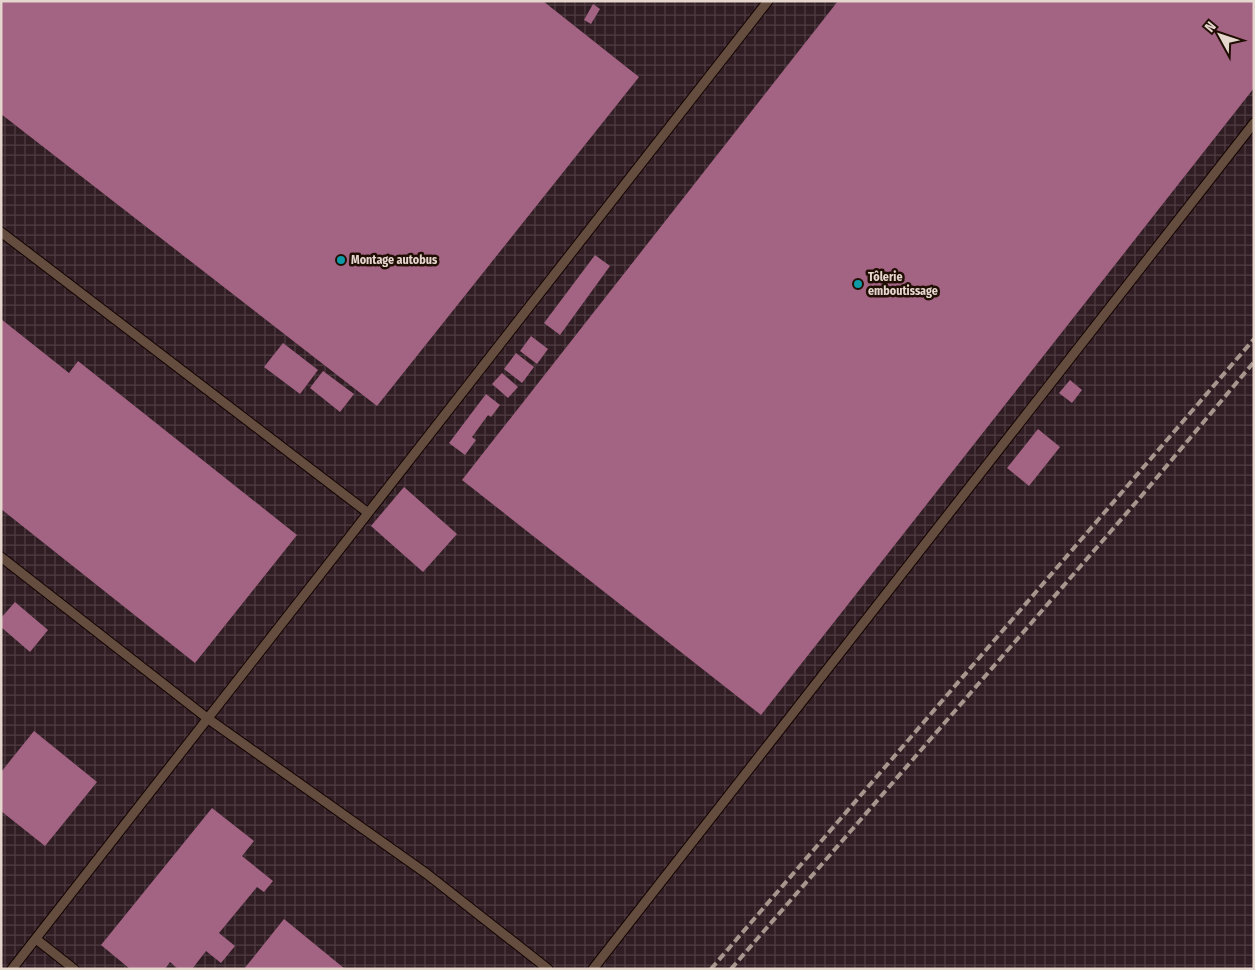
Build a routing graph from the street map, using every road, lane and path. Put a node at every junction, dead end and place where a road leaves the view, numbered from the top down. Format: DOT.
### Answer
graph roads {
  1 [pos="768,1"];
  2 [pos="1254,124"];
  3 [pos="1,232"];
  4 [pos="367,512"];
  5 [pos="1,557"];
  6 [pos="207,718"];
  7 [pos="36,939"];
  8 [pos="12,969"];
  9 [pos="74,969"];
  10 [pos="548,969"];
  11 [pos="593,969"];
  1 -- 4 [label="lane"];
  2 -- 11 [label="lane"];
  3 -- 4 [label="lane"];
  4 -- 6 [label="lane"];
  5 -- 6 [label="lane"];
  6 -- 7 [label="lane"];
  6 -- 10 [label="lane"];
  7 -- 8 [label="lane"];
  7 -- 9 [label="lane"];
}
